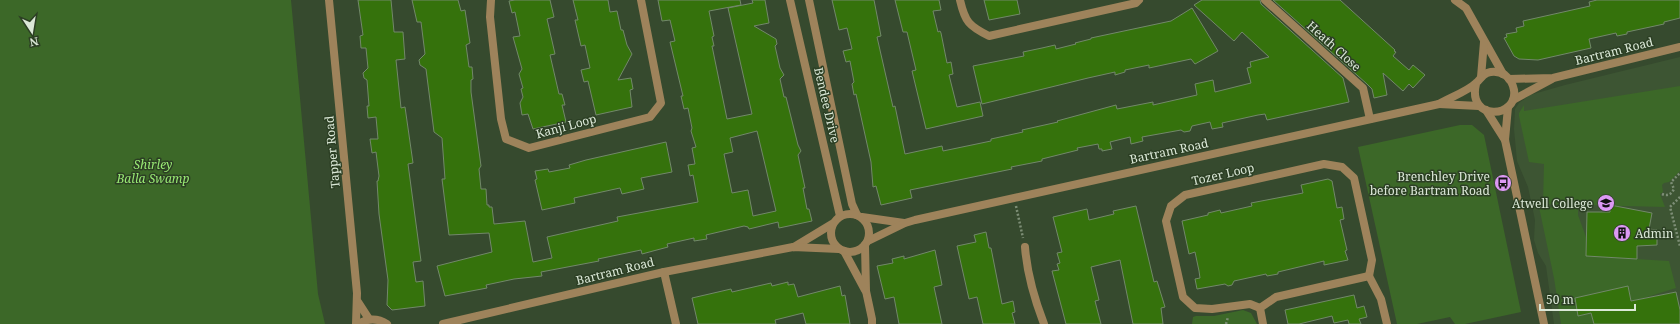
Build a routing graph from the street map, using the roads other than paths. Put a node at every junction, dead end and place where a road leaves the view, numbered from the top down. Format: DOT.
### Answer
graph roads {
  1 [pos="329,0"];
  2 [pos="491,0"];
  3 [pos="641,0"];
  4 [pos="790,0"];
  5 [pos="809,0"];
  6 [pos="960,0"];
  7 [pos="1139,0"];
  8 [pos="1265,0"];
  9 [pos="1455,0"];
  10 [pos="1484,42"];
  11 [pos="1680,47"];
  12 [pos="1506,76"];
  13 [pos="1553,78"];
  14 [pos="1478,81"];
  15 [pos="1438,104"];
  16 [pos="1510,104"];
  17 [pos="1483,108"];
  18 [pos="1370,119"];
  19 [pos="1505,140"];
  20 [pos="840,216"];
  21 [pos="859,216"];
  22 [pos="905,223"];
  23 [pos="832,224"];
  24 [pos="866,243"];
  25 [pos="1025,247"];
  26 [pos="793,248"];
  27 [pos="842,250"];
  28 [pos="664,272"];
  29 [pos="1369,276"];
  30 [pos="866,291"];
  31 [pos="358,302"];
  32 [pos="1260,308"];
  33 [pos="369,319"];
  34 [pos="358,324"];
  35 [pos="387,324"];
  36 [pos="443,324"];
  37 [pos="676,324"];
  38 [pos="872,324"];
  39 [pos="1044,324"];
  40 [pos="1263,324"];
  41 [pos="1387,324"];
  42 [pos="1544,324"];
  1 -- 31 [label="street, Tapper Road"];
  2 -- 3 [label="street, Kanji Loop"];
  4 -- 20 [label="street, Bendee Drive"];
  5 -- 21 [label="street, Bendee Drive"];
  6 -- 7 [label="street"];
  8 -- 18 [label="street, Heath Close"];
  9 -- 10 [label="street"];
  10 -- 12 [label="street"];
  10 -- 14 [label="street"];
  11 -- 13 [label="street, Bartram Road"];
  12 -- 13 [label="street, Bartram Road"];
  12 -- 14 [label="street"];
  12 -- 16 [label="street"];
  13 -- 16 [label="street, Bartram Road"];
  14 -- 15 [label="street, Bartram Road"];
  14 -- 17 [label="street"];
  15 -- 17 [label="street, Bartram Road"];
  15 -- 18 [label="street, Bartram Road"];
  16 -- 17 [label="street"];
  16 -- 19 [label="street"];
  17 -- 19 [label="street"];
  18 -- 22 [label="street, Bartram Road"];
  19 -- 42 [label="street"];
  20 -- 21 [label="street"];
  20 -- 23 [label="street"];
  21 -- 22 [label="street, Bartram Road"];
  21 -- 24 [label="street"];
  22 -- 24 [label="street, Bartram Road"];
  23 -- 26 [label="street, Bartram Road"];
  23 -- 27 [label="street"];
  24 -- 27 [label="street"];
  24 -- 30 [label="street"];
  25 -- 39 [label="street"];
  26 -- 27 [label="street, Bartram Road"];
  26 -- 28 [label="street, Bartram Road"];
  27 -- 30 [label="street"];
  28 -- 36 [label="street, Bartram Road"];
  28 -- 37 [label="street"];
  29 -- 32 [label="street"];
  29 -- 32 [label="street, Tozer Loop"];
  29 -- 41 [label="street"];
  30 -- 38 [label="street"];
  31 -- 33 [label="street, Tapper Road"];
  31 -- 34 [label="street, Tapper Road"];
  32 -- 40 [label="street"];
  33 -- 34 [label="street"];
  33 -- 35 [label="street"];
}
